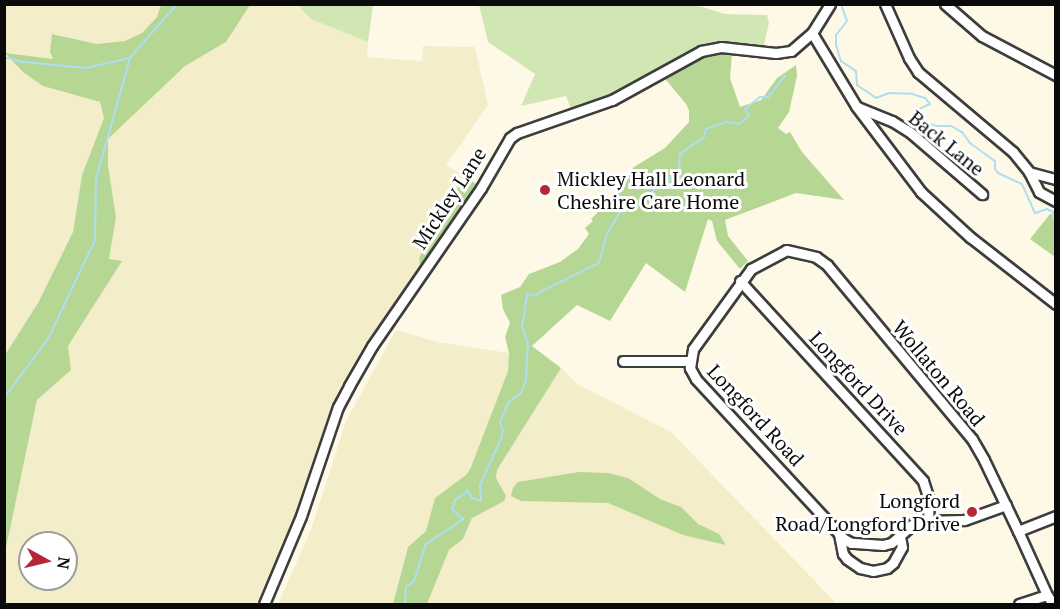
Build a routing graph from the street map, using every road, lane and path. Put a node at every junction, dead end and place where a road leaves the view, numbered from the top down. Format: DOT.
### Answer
graph roads {
  1 [pos="830,4"];
  2 [pos="885,4"];
  3 [pos="945,4"];
  4 [pos="812,33"];
  5 [pos="1056,75"];
  6 [pos="856,106"];
  7 [pos="1029,172"];
  8 [pos="1056,179"];
  9 [pos="982,194"];
  10 [pos="1056,201"];
  11 [pos="740,281"];
  12 [pos="1056,304"];
  13 [pos="690,361"];
  14 [pos="623,362"];
  15 [pos="1006,505"];
  16 [pos="1056,516"];
  17 [pos="928,519"];
  18 [pos="1018,531"];
  19 [pos="840,534"];
  20 [pos="900,537"];
  21 [pos="1047,596"];
  22 [pos="264,604"];
  23 [pos="1018,604"];
  24 [pos="1053,604"];
  1 -- 4 [label="street, Mickley Lane"];
  2 -- 7 [label="street"];
  3 -- 5 [label="street"];
  4 -- 6 [label="street"];
  4 -- 22 [label="street, Mickley Lane"];
  6 -- 9 [label="street, Back Lane"];
  6 -- 12 [label="street"];
  7 -- 8 [label="street"];
  7 -- 10 [label="street"];
  11 -- 13 [label="street, Longford Road"];
  11 -- 15 [label="street, Wollaton Road"];
  11 -- 17 [label="street, Longford Drive"];
  13 -- 14 [label="street"];
  13 -- 19 [label="street, Longford Road"];
  15 -- 17 [label="street"];
  15 -- 18 [label="street, Wollaton Road"];
  16 -- 18 [label="street"];
  17 -- 20 [label="street, Longford Road"];
  18 -- 21 [label="street, Wollaton Road"];
  19 -- 20 [label="street, Longford Road"];
  19 -- 20 [label="street, Longford Road"];
  21 -- 23 [label="street"];
  21 -- 24 [label="street, Wollaton Road"];
}
